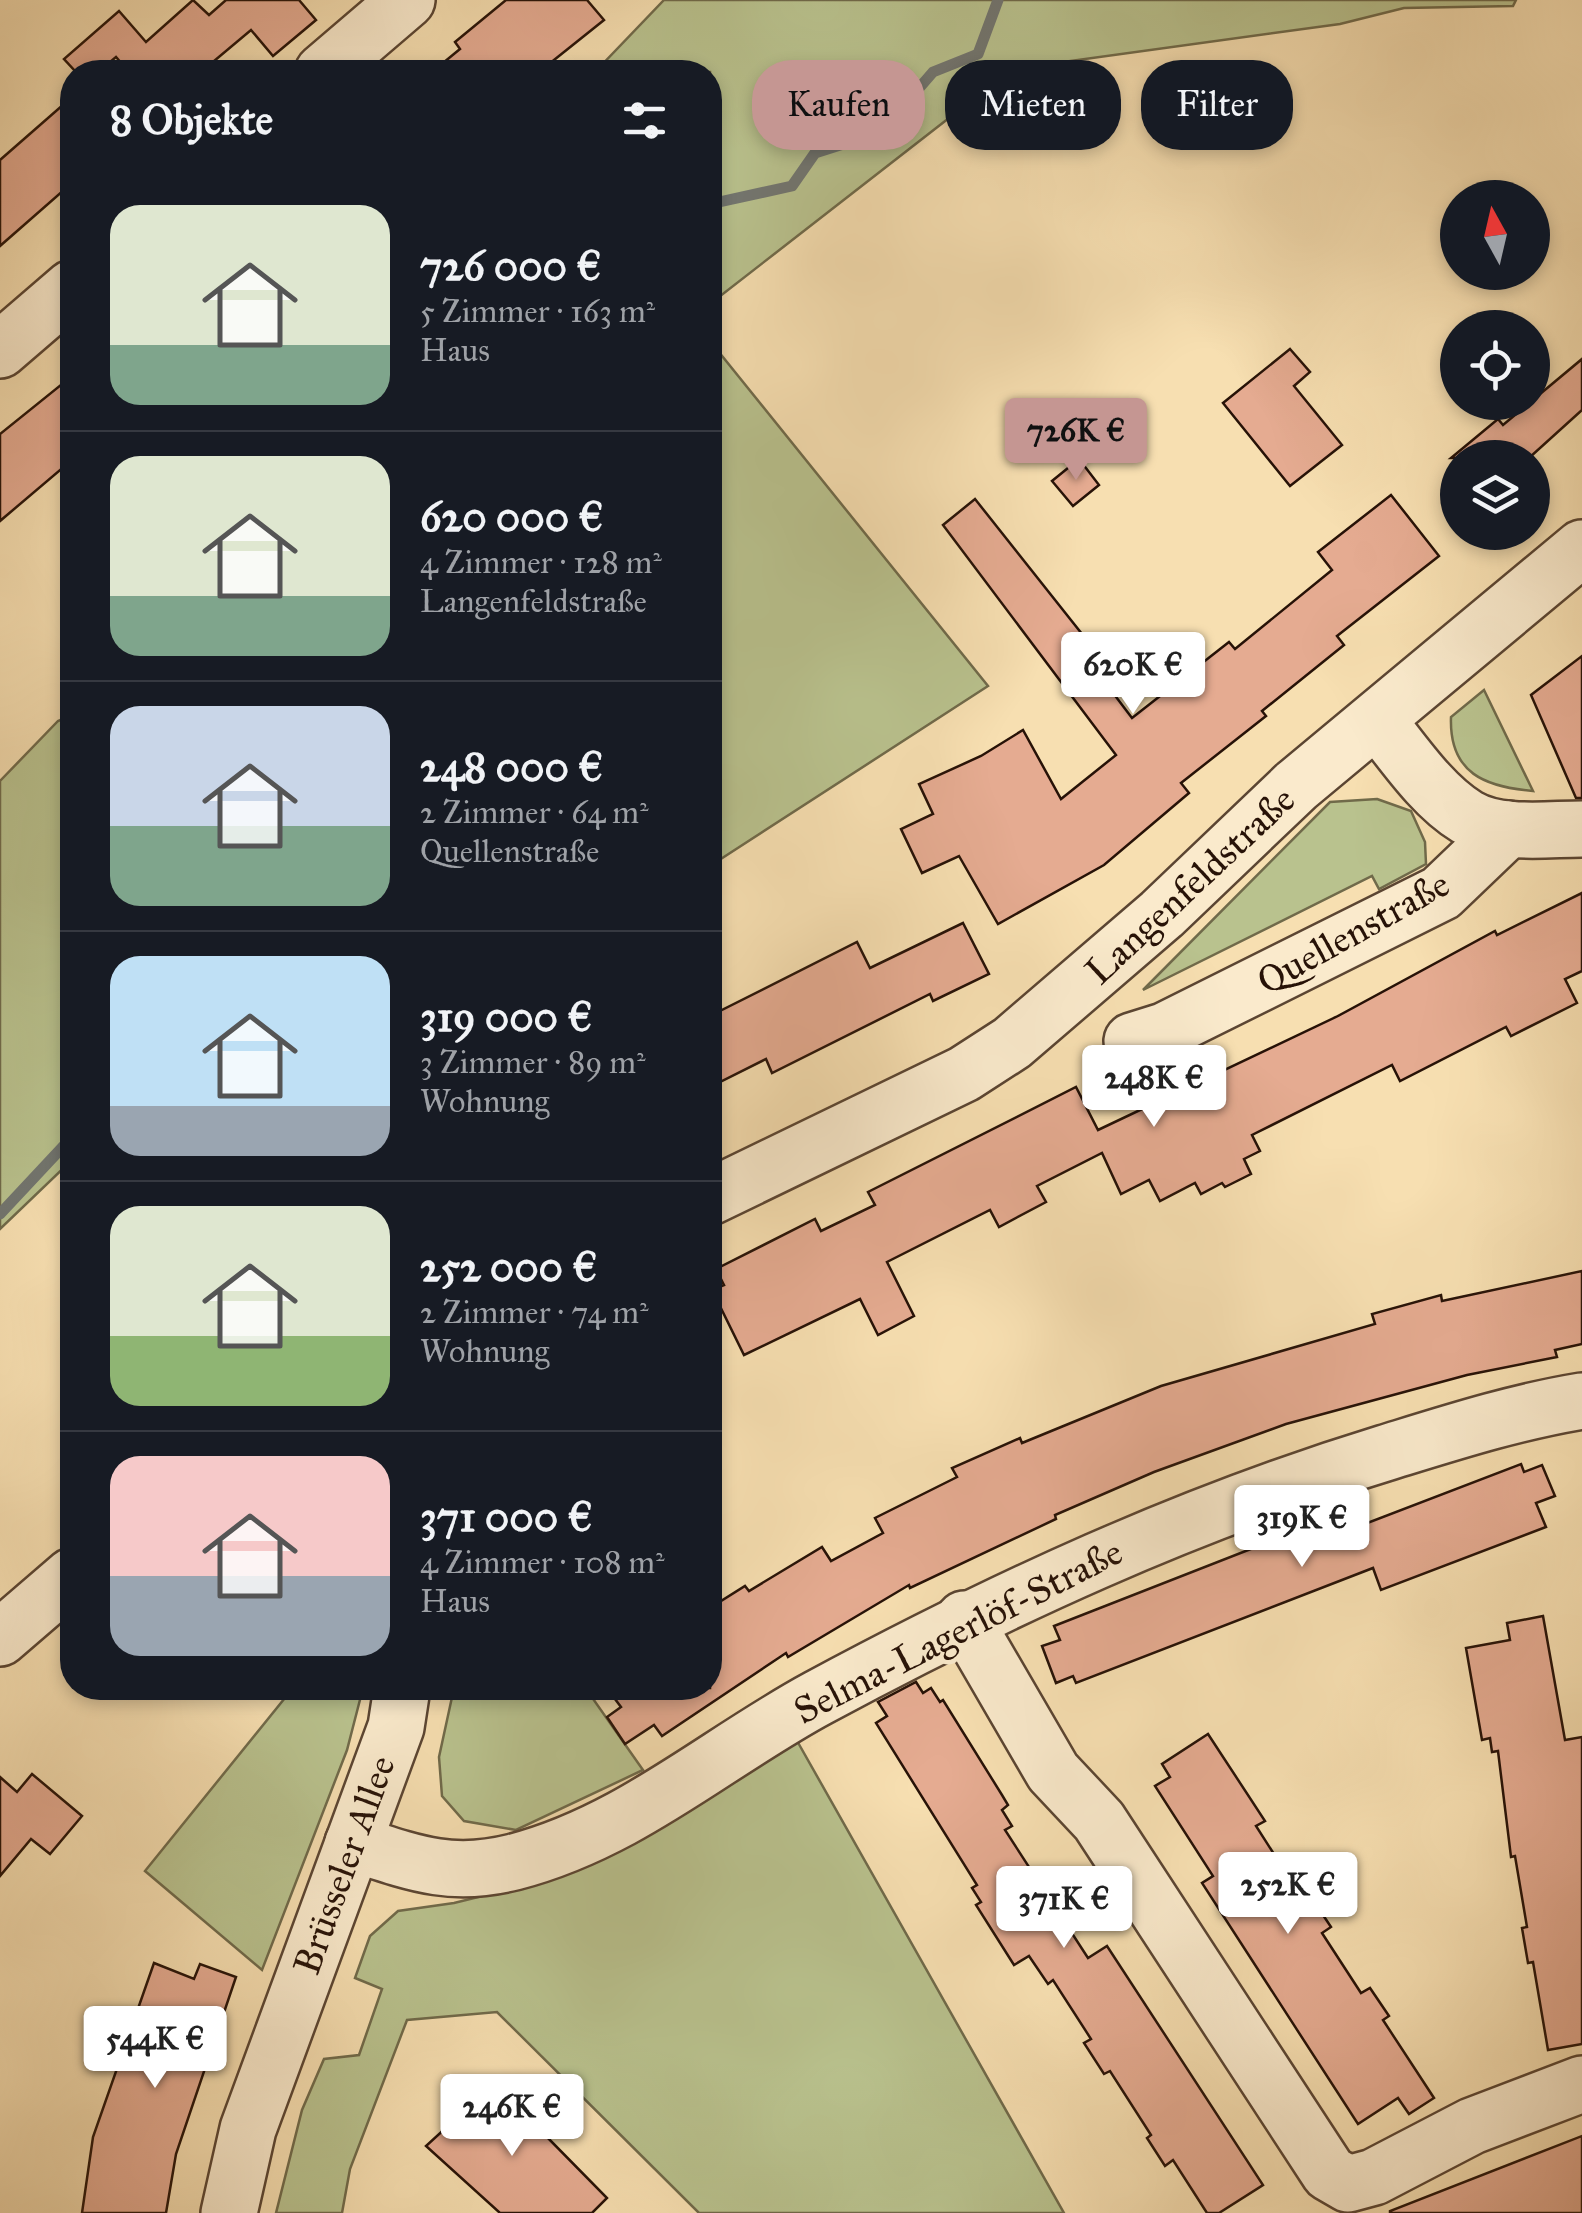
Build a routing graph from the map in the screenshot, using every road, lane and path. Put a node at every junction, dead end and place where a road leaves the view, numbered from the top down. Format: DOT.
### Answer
graph roads {
  1 [pos="407,0"];
  2 [pos="336,60"];
  3 [pos="60,298"];
  4 [pos="0,350"];
  5 [pos="1582,548"];
  6 [pos="1377,720"];
  7 [pos="1508,829"];
  8 [pos="1582,829"];
  9 [pos="1132,1041"];
  10 [pos="722,1191"];
  11 [pos="1582,1401"];
  12 [pos="60,1586"];
  13 [pos="964,1619"];
  14 [pos="0,1638"];
  15 [pos="400,1700"];
  16 [pos="354,1844"];
  17 [pos="1582,2084"];
  18 [pos="230,2213"];
  1 -- 2 [label="street"];
  3 -- 4 [label="street"];
  5 -- 6 [label="street, Langenfeldstraße"];
  6 -- 7 [label="street, Quellenstraße"];
  6 -- 10 [label="street, Langenfeldstraße"];
  7 -- 8 [label="street, Quellenstraße"];
  7 -- 9 [label="street, Quellenstraße"];
  11 -- 13 [label="street, Selma-Lagerlöf-Straße"];
  12 -- 14 [label="street"];
  13 -- 16 [label="street, Selma-Lagerlöf-Straße"];
  13 -- 17 [label="street"];
  15 -- 16 [label="street, Brüsseler Allee"];
  16 -- 18 [label="street, Brüsseler Allee"];
}
